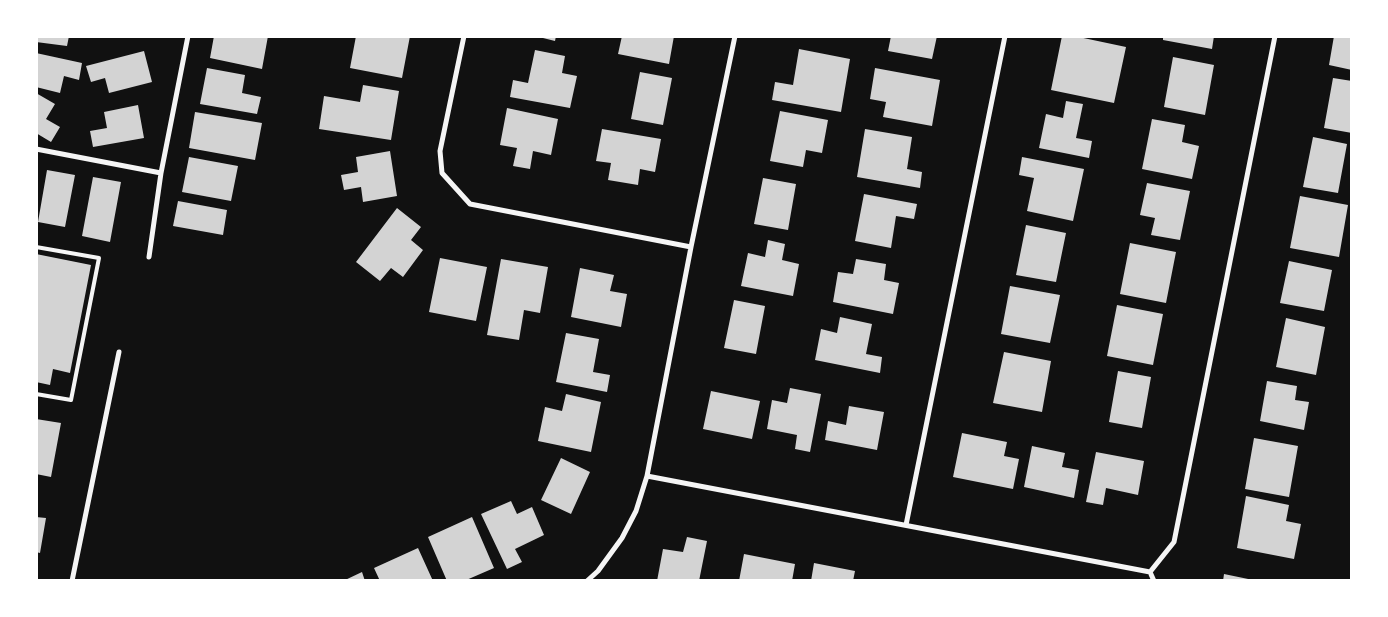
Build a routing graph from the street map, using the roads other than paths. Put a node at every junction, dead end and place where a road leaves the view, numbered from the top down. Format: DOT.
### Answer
graph roads {
  1 [pos="188,36"];
  2 [pos="464,36"];
  3 [pos="735,36"];
  4 [pos="1005,36"];
  5 [pos="1275,36"];
  6 [pos="36,149"];
  7 [pos="161,173"];
  8 [pos="36,247"];
  9 [pos="691,247"];
  10 [pos="148,258"];
  11 [pos="119,352"];
  12 [pos="36,394"];
  13 [pos="647,476"];
  14 [pos="906,525"];
  15 [pos="1150,572"];
  16 [pos="72,581"];
  17 [pos="587,581"];
  18 [pos="1154,581"];
  1 -- 7 [label="street"];
  2 -- 9 [label="street"];
  3 -- 9 [label="street"];
  4 -- 14 [label="street"];
  5 -- 15 [label="street"];
  6 -- 7 [label="street"];
  7 -- 10 [label="street"];
  8 -- 12 [label="lane"];
  9 -- 13 [label="street"];
  11 -- 16 [label="street"];
  13 -- 14 [label="street"];
  13 -- 17 [label="street"];
  14 -- 15 [label="street"];
  15 -- 18 [label="street"];
}
